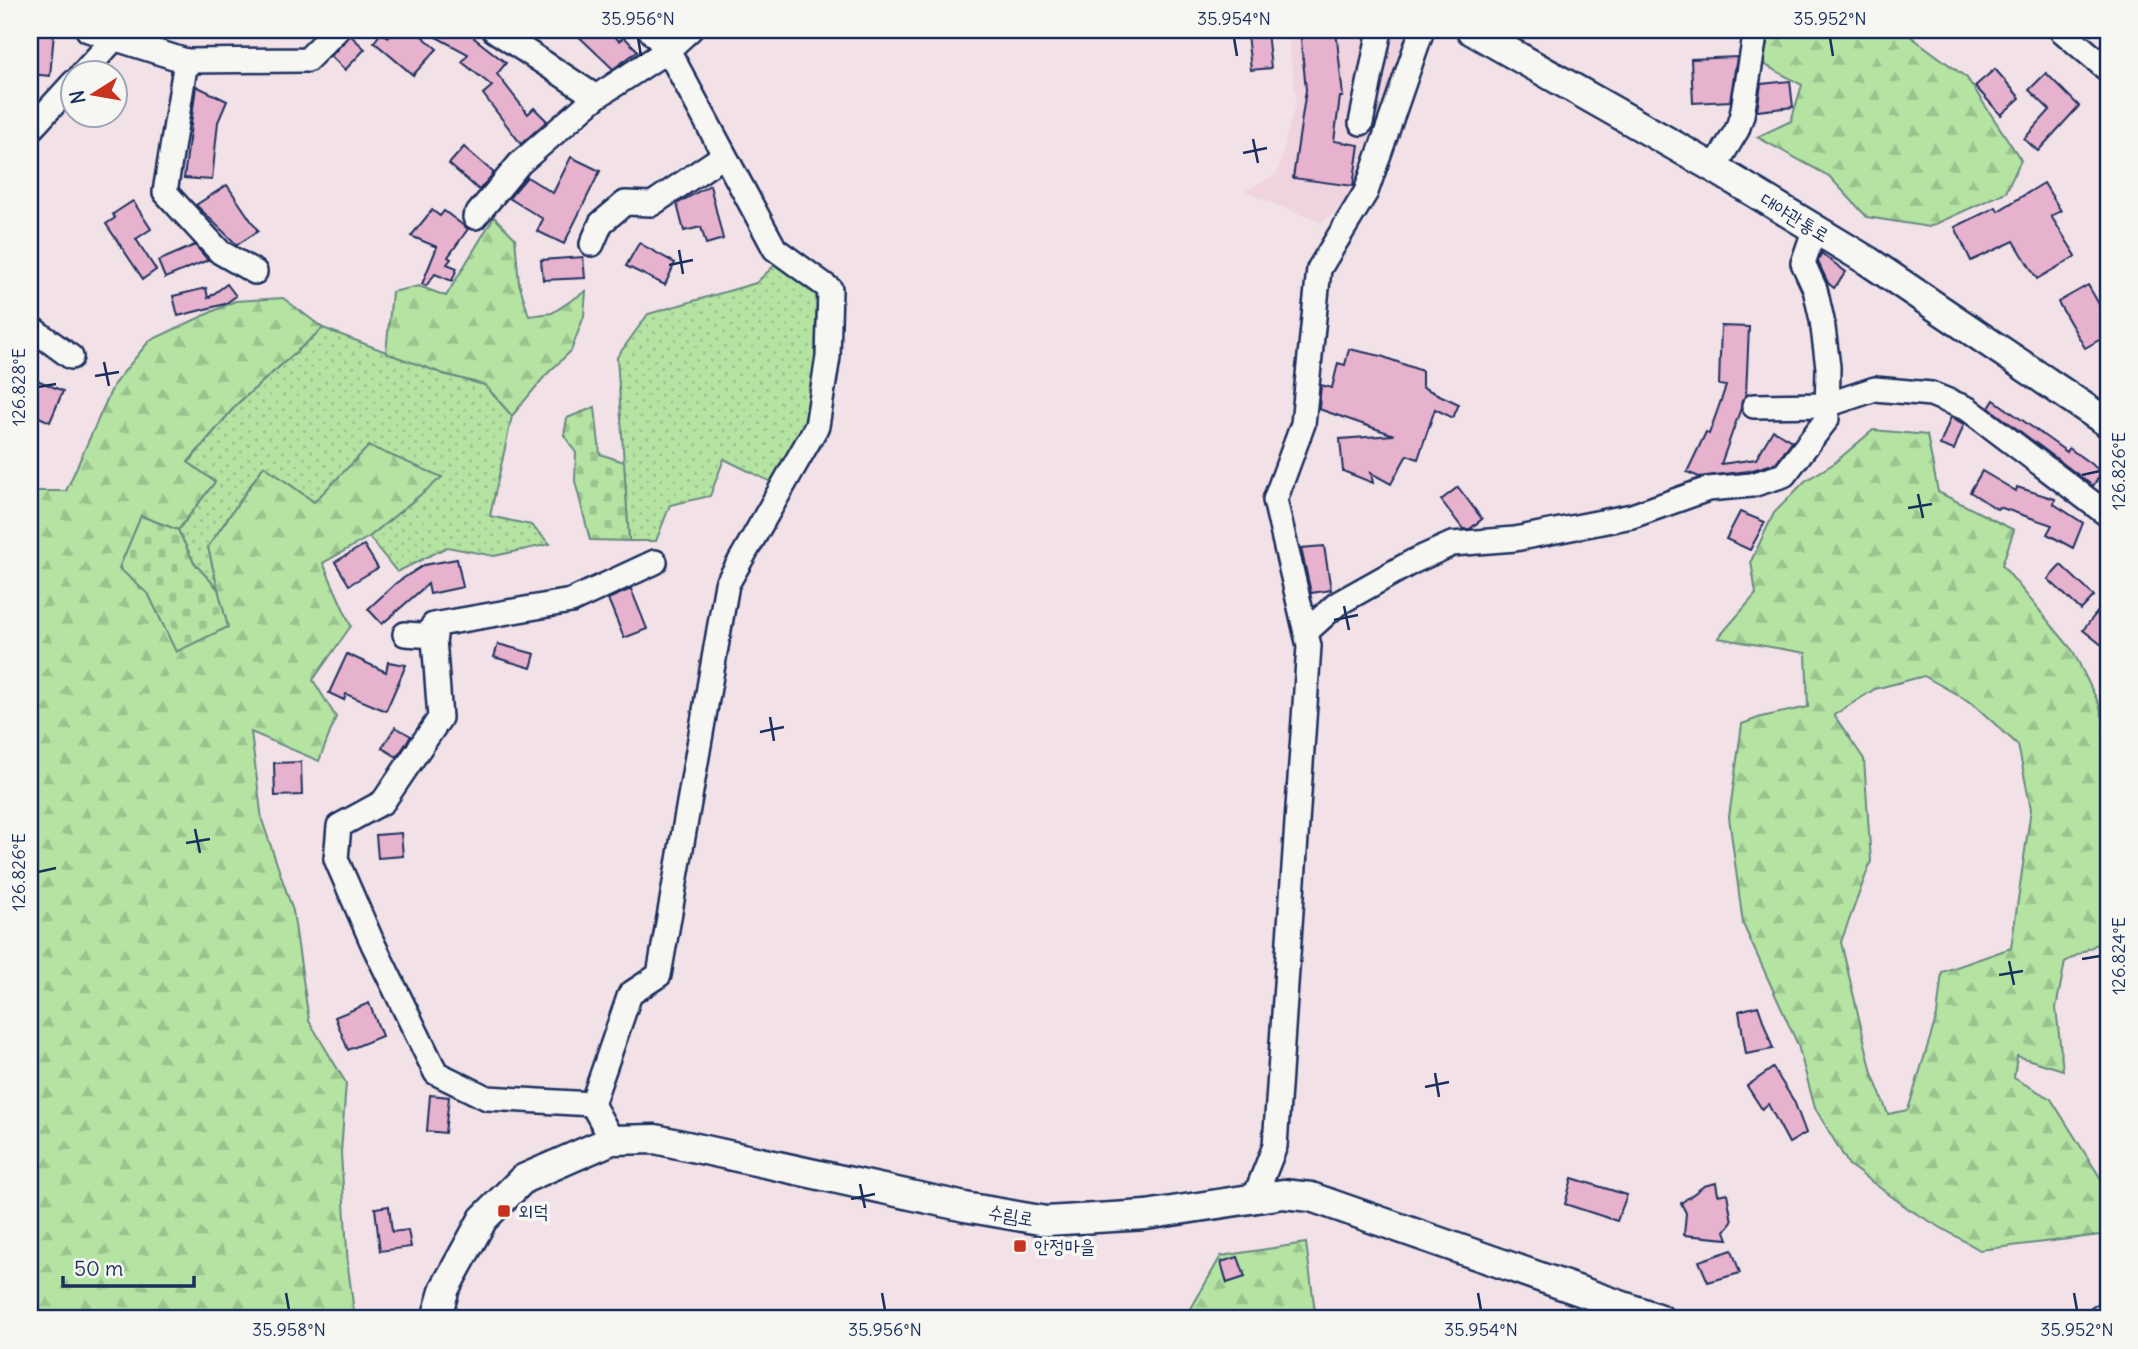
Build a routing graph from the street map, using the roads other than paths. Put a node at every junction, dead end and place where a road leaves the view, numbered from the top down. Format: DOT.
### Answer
graph roads {
  1 [pos="88,30"];
  2 [pos="337,30"];
  3 [pos="495,30"];
  4 [pos="650,30"];
  5 [pos="690,30"];
  6 [pos="1380,30"];
  7 [pos="1422,30"];
  8 [pos="1471,30"];
  9 [pos="1756,30"];
  10 [pos="2061,30"];
  11 [pos="116,34"];
  12 [pos="668,50"];
  13 [pos="94,60"];
  14 [pos="186,61"];
  15 [pos="2108,70"];
  16 [pos="60,97"];
  17 [pos="596,97"];
  18 [pos="1361,123"];
  19 [pos="30,130"];
  20 [pos="723,156"];
  21 [pos="1714,168"];
  22 [pos="475,217"];
  23 [pos="1815,228"];
  24 [pos="592,244"];
  25 [pos="255,272"];
  26 [pos="30,327"];
  27 [pos="71,357"];
  28 [pos="1827,405"];
  29 [pos="1754,406"];
  30 [pos="2108,424"];
  31 [pos="2108,515"];
  32 [pos="654,562"];
  33 [pos="1306,632"];
  34 [pos="405,634"];
  35 [pos="435,636"];
  36 [pos="592,1104"];
  37 [pos="612,1140"];
  38 [pos="1254,1199"];
  39 [pos="2108,1316"];
  40 [pos="436,1319"];
  41 [pos="1660,1319"];
  42 [pos="2102,1319"];
  1 -- 11 [label="street"];
  2 -- 14 [label="street"];
  3 -- 17 [label="street"];
  4 -- 12 [label="street"];
  5 -- 12 [label="street"];
  6 -- 18 [label="street"];
  7 -- 33 [label="street"];
  8 -- 21 [label="main road, 대야관통로"];
  9 -- 21 [label="street"];
  10 -- 15 [label="street"];
  11 -- 13 [label="street"];
  11 -- 14 [label="street"];
  12 -- 17 [label="street"];
  12 -- 20 [label="street"];
  14 -- 25 [label="street"];
  16 -- 19 [label="street"];
  17 -- 22 [label="street"];
  20 -- 24 [label="street"];
  20 -- 36 [label="street"];
  21 -- 23 [label="main road, 대야관통로"];
  23 -- 28 [label="street"];
  23 -- 30 [label="main road, 대야관통로"];
  26 -- 27 [label="street"];
  28 -- 29 [label="street"];
  28 -- 31 [label="street"];
  28 -- 33 [label="street"];
  32 -- 35 [label="street"];
  33 -- 38 [label="street"];
  34 -- 35 [label="street"];
  35 -- 36 [label="street"];
  36 -- 37 [label="street"];
  37 -- 38 [label="main road, 수림로"];
  37 -- 40 [label="main road, 수림로"];
  38 -- 41 [label="main road, 수림로"];
  39 -- 42 [label="main road"];
}
